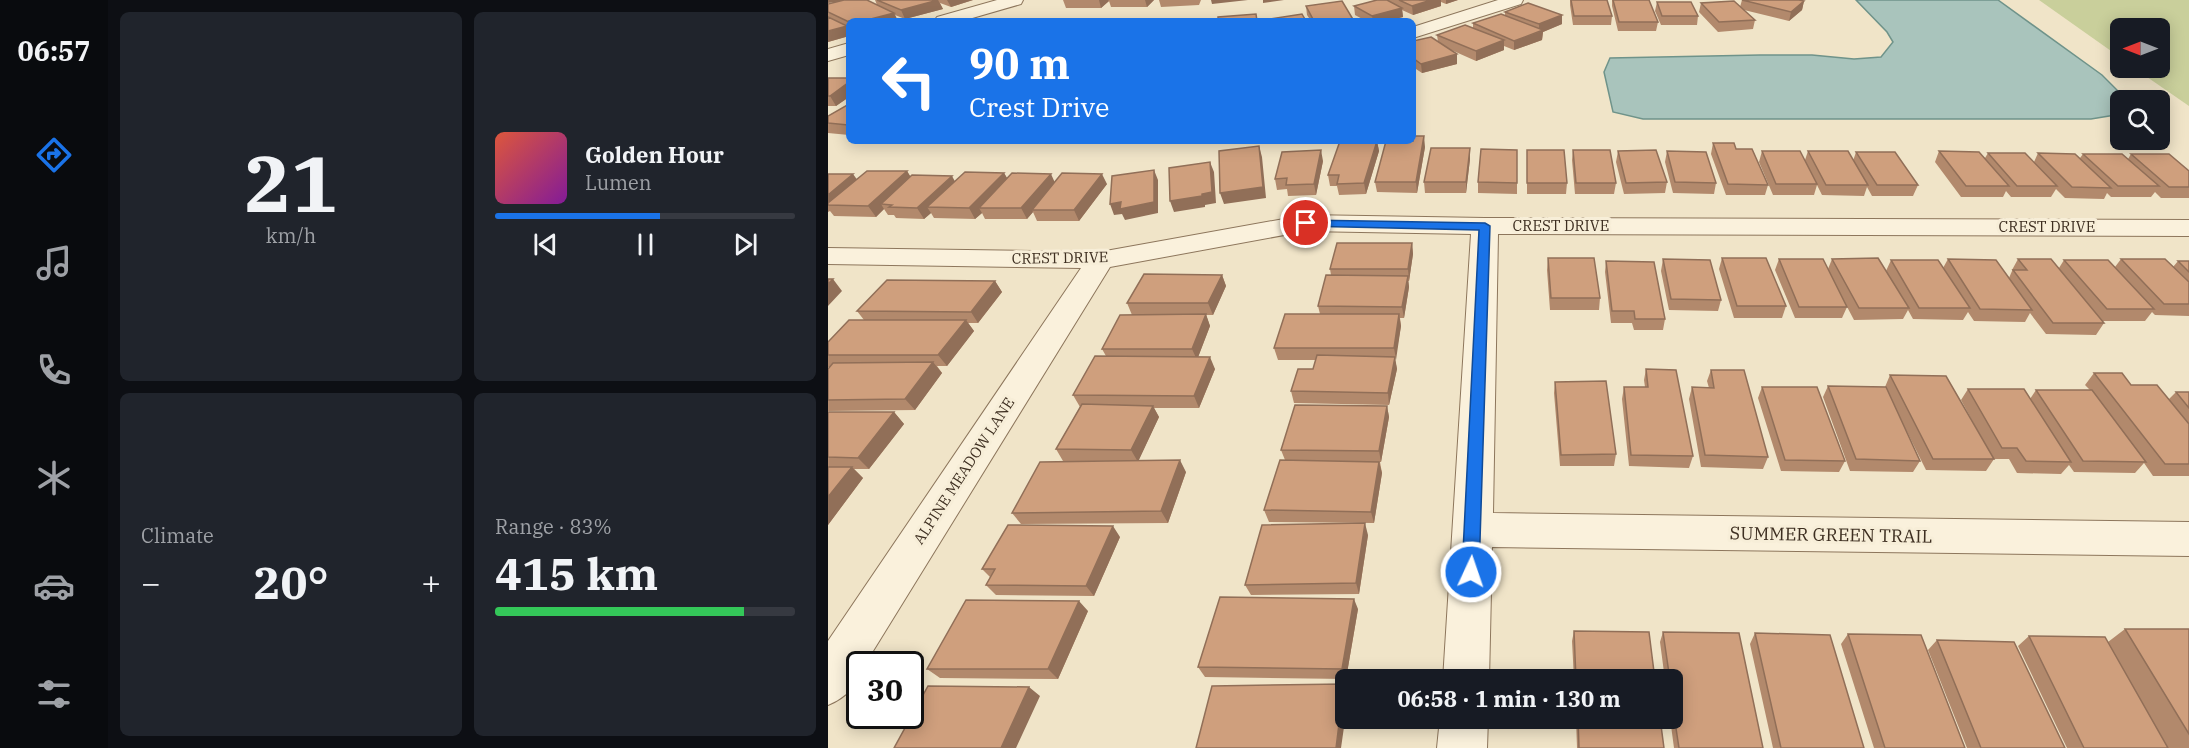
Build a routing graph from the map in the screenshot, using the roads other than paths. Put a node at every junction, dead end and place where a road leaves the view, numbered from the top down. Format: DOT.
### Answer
graph roads {
  1 [pos="1015,0"];
  2 [pos="1515,0"];
  3 [pos="953,18"];
  4 [pos="1416,32"];
  5 [pos="1485,226"];
  6 [pos="2189,228"];
  7 [pos="828,256"];
  8 [pos="1100,260"];
  9 [pos="1473,530"];
  10 [pos="2189,539"];
  11 [pos="1467,669"];
  12 [pos="828,682"];
  13 [pos="1463,729"];
  14 [pos="1462,748"];
  1 -- 3 [label="street"];
  2 -- 4 [label="street"];
  5 -- 6 [label="street, CREST DRIVE"];
  5 -- 8 [label="street, CREST DRIVE"];
  5 -- 9 [label="street"];
  7 -- 8 [label="street, CREST DRIVE"];
  8 -- 12 [label="street, ALPINE MEADOW LANE"];
  9 -- 10 [label="street, SUMMER GREEN TRAIL"];
  9 -- 11 [label="street"];
  13 -- 14 [label="street"];
}
